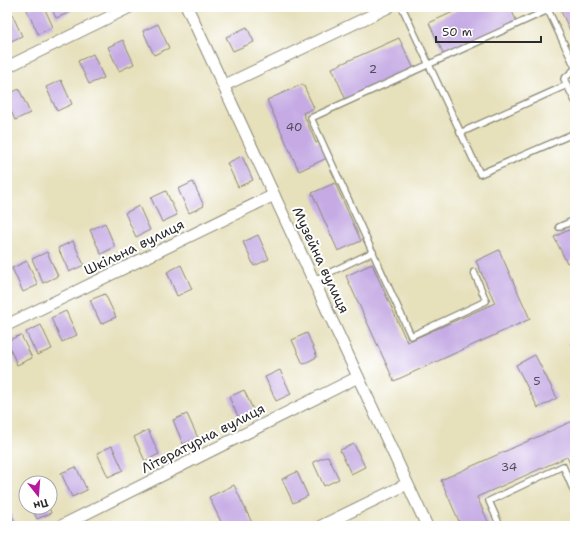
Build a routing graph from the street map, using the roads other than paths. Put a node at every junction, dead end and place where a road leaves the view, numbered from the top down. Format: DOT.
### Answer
graph roads {
  1 [pos="130,7"];
  2 [pos="187,7"];
  3 [pos="389,7"];
  4 [pos="402,7"];
  5 [pos="428,65"];
  6 [pos="7,67"];
  7 [pos="575,68"];
  8 [pos="225,85"];
  9 [pos="567,85"];
  10 [pos="575,102"];
  11 [pos="460,133"];
  12 [pos="575,133"];
  13 [pos="274,195"];
  14 [pos="575,220"];
  15 [pos="559,227"];
  16 [pos="373,252"];
  17 [pos="474,272"];
  18 [pos="314,280"];
  19 [pos="7,325"];
  20 [pos="358,377"];
  21 [pos="407,484"];
  22 [pos="575,494"];
  23 [pos="61,526"];
  24 [pos="320,526"];
  25 [pos="427,526"];
  26 [pos="500,526"];
  1 -- 6 [label="street"];
  2 -- 8 [label="street, Музейна вулиця"];
  3 -- 8 [label="street"];
  4 -- 5 [label="lane"];
  5 -- 7 [label="lane"];
  5 -- 11 [label="lane"];
  5 -- 16 [label="lane"];
  7 -- 9 [label="lane"];
  8 -- 13 [label="street, Музейна вулиця"];
  9 -- 10 [label="lane"];
  9 -- 11 [label="lane"];
  11 -- 12 [label="lane"];
  13 -- 18 [label="street, Музейна вулиця"];
  13 -- 19 [label="street, Шкільна вулиця"];
  14 -- 15 [label="lane"];
  16 -- 17 [label="lane"];
  16 -- 18 [label="lane"];
  18 -- 20 [label="street, Музейна вулиця"];
  20 -- 21 [label="street, Музейна вулиця"];
  20 -- 23 [label="street, Літературна вулиця"];
  21 -- 24 [label="street"];
  21 -- 25 [label="street, Музейна вулиця"];
  22 -- 26 [label="lane"];
}
